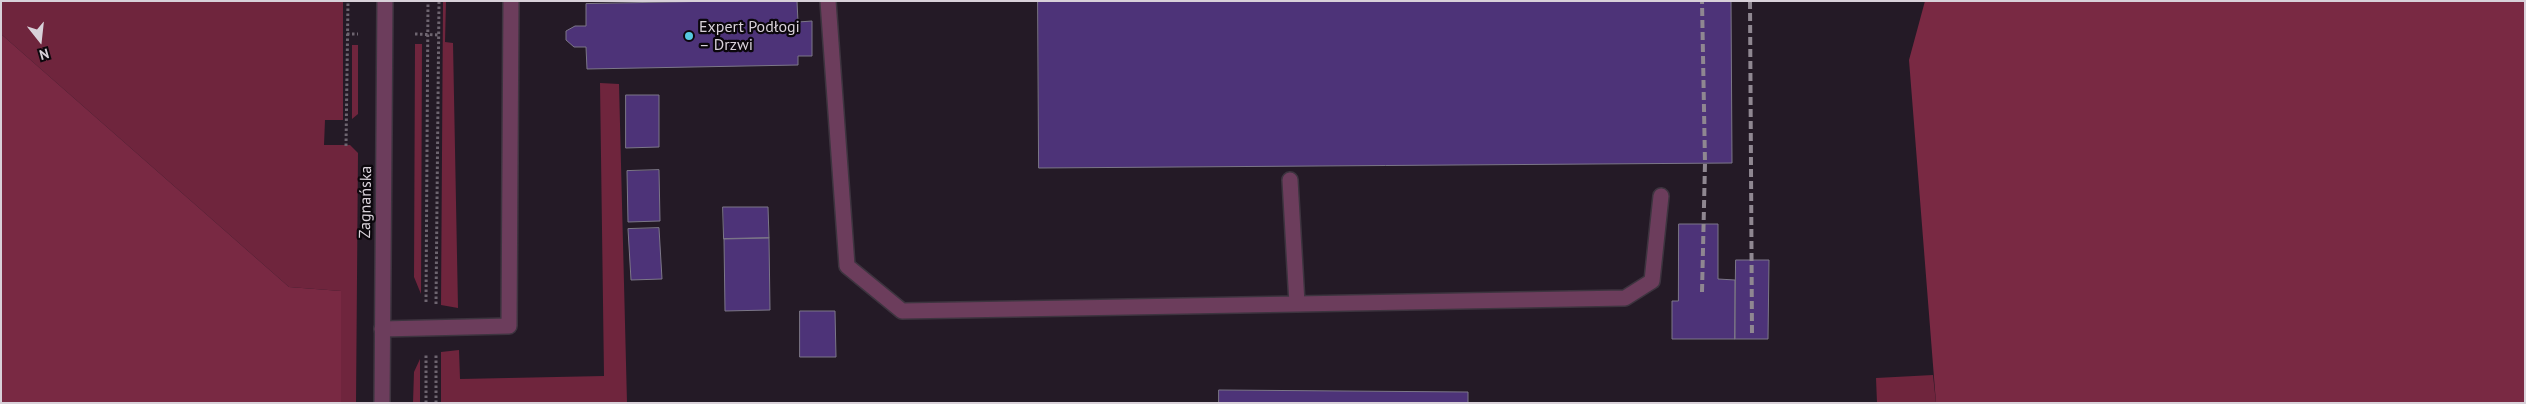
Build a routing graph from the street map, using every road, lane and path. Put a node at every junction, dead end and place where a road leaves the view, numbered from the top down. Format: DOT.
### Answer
graph roads {
  1 [pos="348,1"];
  2 [pos="385,1"];
  3 [pos="428,1"];
  4 [pos="439,1"];
  5 [pos="511,1"];
  6 [pos="828,1"];
  7 [pos="347,34"];
  8 [pos="358,34"];
  9 [pos="415,34"];
  10 [pos="428,35"];
  11 [pos="438,35"];
  12 [pos="346,146"];
  13 [pos="1290,180"];
  14 [pos="1661,196"];
  15 [pos="426,300"];
  16 [pos="436,304"];
  17 [pos="1297,304"];
  18 [pos="382,329"];
  19 [pos="436,352"];
  20 [pos="426,354"];
  21 [pos="382,403"];
  22 [pos="426,403"];
  23 [pos="436,403"];
  1 -- 7 [label="path"];
  2 -- 18 [label="street, Zagnańska"];
  3 -- 10 [label="path"];
  4 -- 11 [label="path"];
  5 -- 18 [label="street"];
  6 -- 17 [label="street"];
  7 -- 8 [label="path"];
  7 -- 12 [label="path"];
  9 -- 10 [label="path"];
  10 -- 11 [label="path"];
  10 -- 15 [label="path"];
  11 -- 16 [label="path"];
  13 -- 17 [label="street"];
  14 -- 17 [label="street"];
  18 -- 21 [label="street, Zagnańska"];
  19 -- 23 [label="path"];
  20 -- 22 [label="path"];
}
